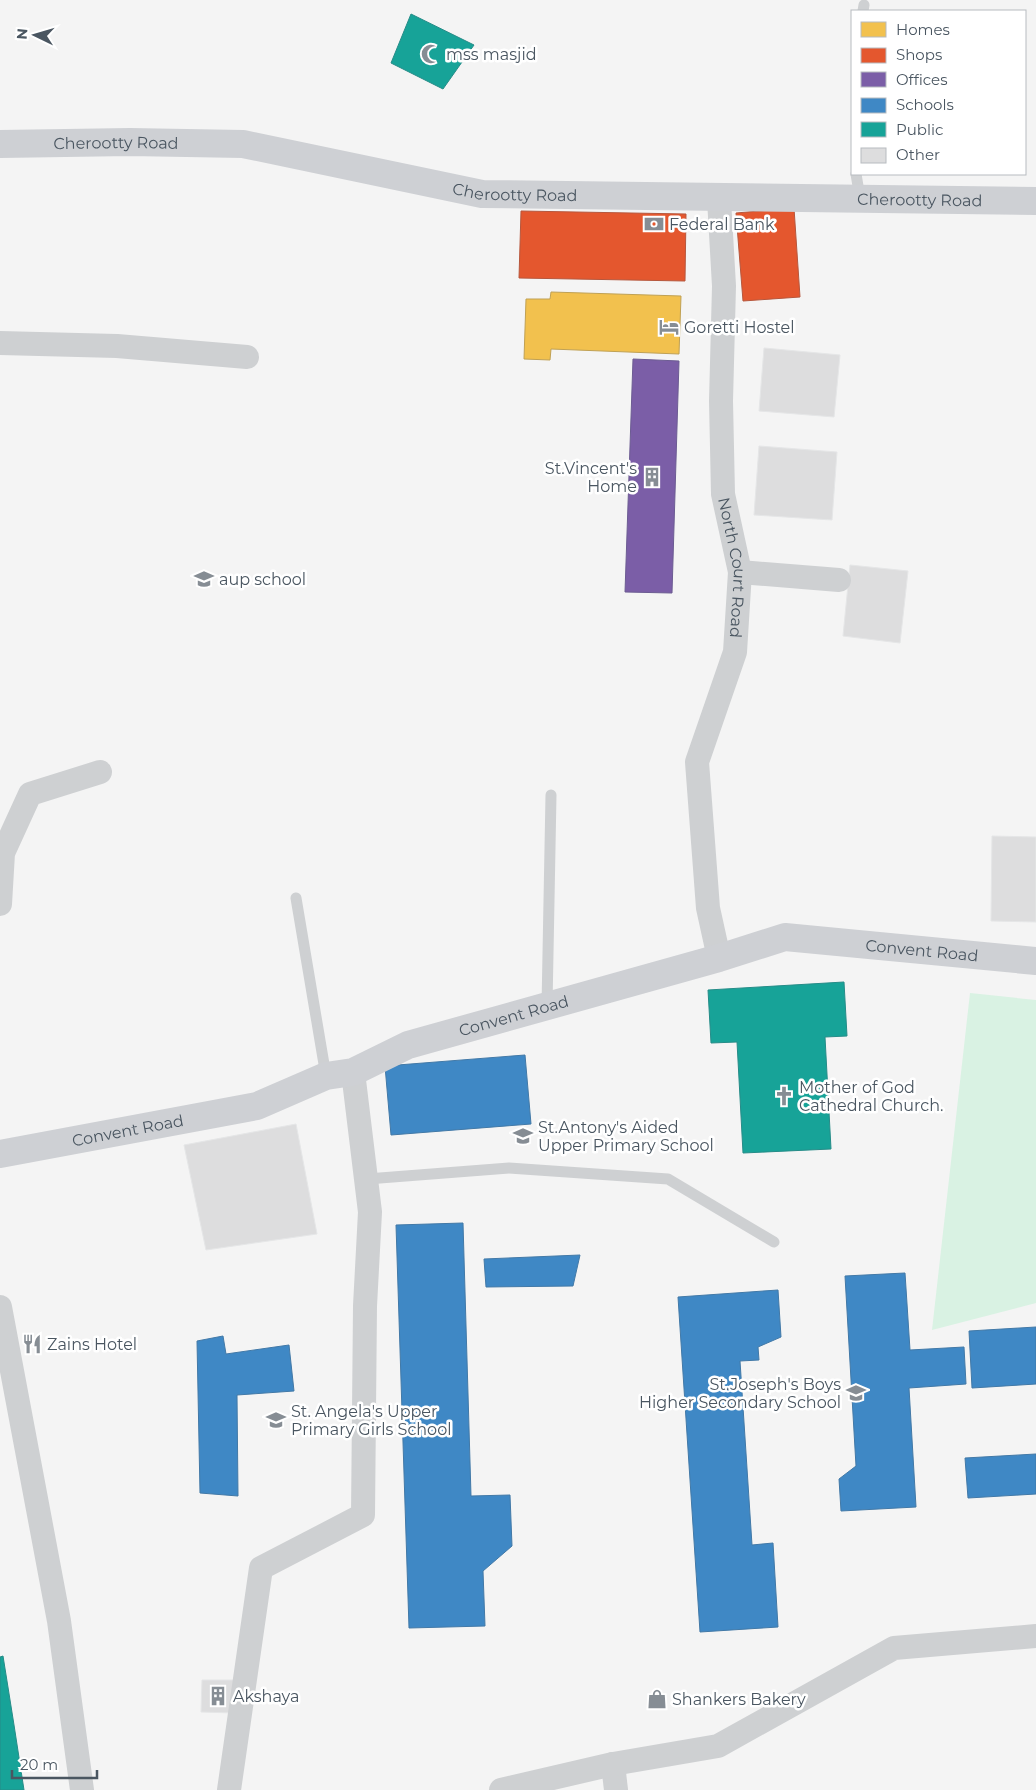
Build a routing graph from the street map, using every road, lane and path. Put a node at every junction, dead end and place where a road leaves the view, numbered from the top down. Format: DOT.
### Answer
graph roads {
  1 [pos="0,144"];
  2 [pos="858,186"];
  3 [pos="719,199"];
  4 [pos="1036,202"];
  5 [pos="0,343"];
  6 [pos="247,357"];
  7 [pos="740,572"];
  8 [pos="839,580"];
  9 [pos="100,772"];
  10 [pos="551,795"];
  11 [pos="296,898"];
  12 [pos="0,904"];
  13 [pos="720,958"];
  14 [pos="1036,961"];
  15 [pos="547,1006"];
  16 [pos="353,1072"];
  17 [pos="326,1076"];
  18 [pos="0,1154"];
  19 [pos="367,1179"];
  20 [pos="774,1242"];
  21 [pos="0,1307"];
  22 [pos="1036,1636"];
  23 [pos="614,1764"];
  24 [pos="82,1790"];
  25 [pos="229,1790"];
  26 [pos="502,1790"];
  27 [pos="616,1790"];
  1 -- 3 [label="street, Cherootty Road"];
  2 -- 3 [label="street, Cherootty Road"];
  2 -- 4 [label="street, Cherootty Road"];
  3 -- 7 [label="street, North Court Road"];
  5 -- 6 [label="street"];
  7 -- 8 [label="street"];
  7 -- 13 [label="street, North Court Road"];
  9 -- 12 [label="street"];
  10 -- 15 [label="lane"];
  11 -- 17 [label="lane"];
  13 -- 14 [label="street, Convent Road"];
  13 -- 15 [label="street, Convent Road"];
  15 -- 16 [label="street, Convent Road"];
  16 -- 17 [label="street, Convent Road"];
  16 -- 19 [label="street"];
  17 -- 18 [label="street, Convent Road"];
  19 -- 20 [label="lane"];
  19 -- 25 [label="street"];
  21 -- 24 [label="street"];
  22 -- 23 [label="street"];
  23 -- 26 [label="street"];
  23 -- 27 [label="street"];
}
